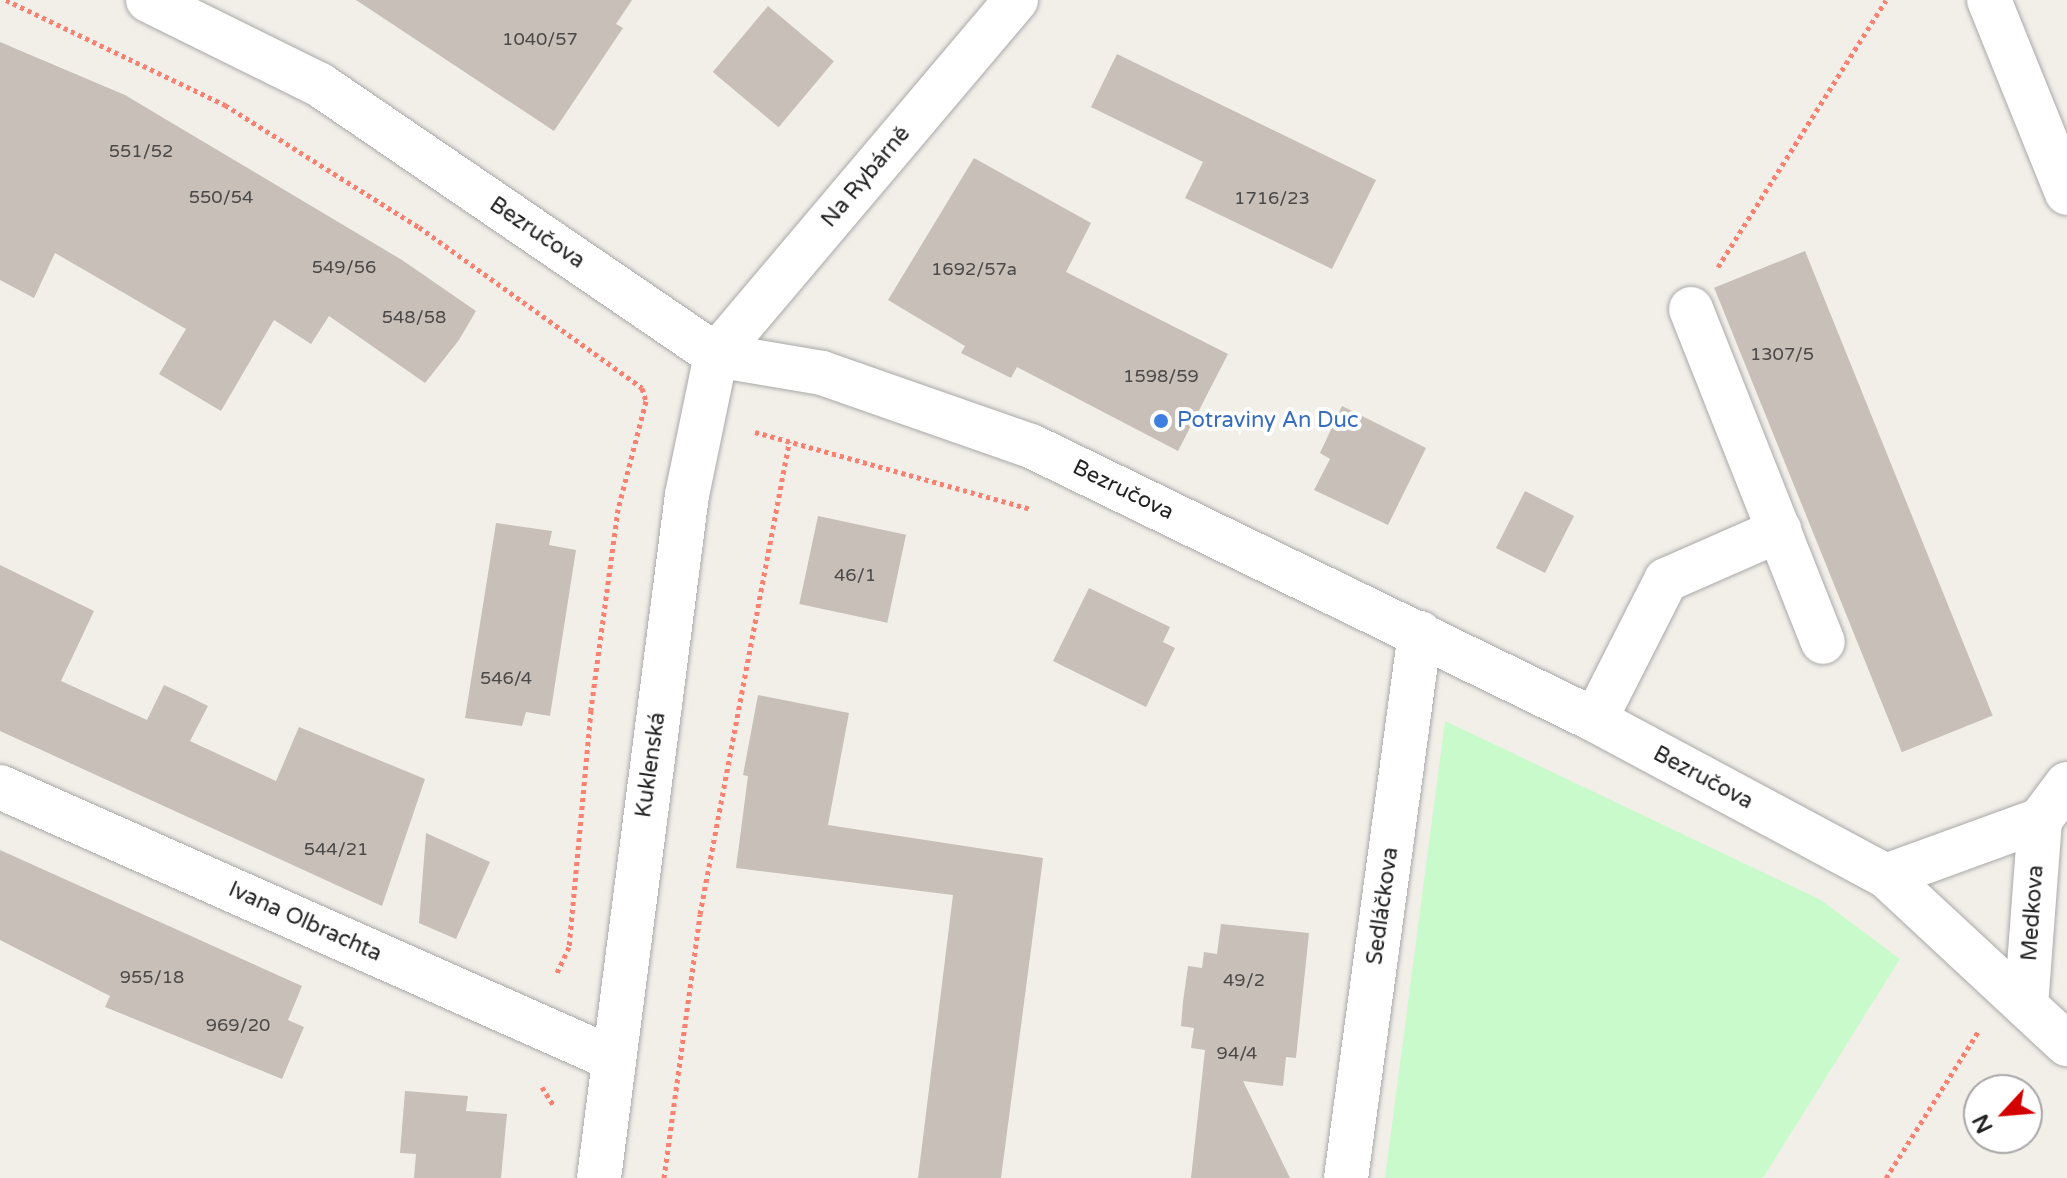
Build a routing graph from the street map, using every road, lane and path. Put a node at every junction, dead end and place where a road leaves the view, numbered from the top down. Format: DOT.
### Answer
graph roads {
  1 [pos="6,0"];
  2 [pos="148,0"];
  3 [pos="1016,0"];
  4 [pos="1886,0"];
  5 [pos="1989,0"];
  6 [pos="2067,193"];
  7 [pos="1691,309"];
  8 [pos="716,355"];
  9 [pos="789,441"];
  10 [pos="1780,530"];
  11 [pos="1420,633"];
  12 [pos="1823,642"];
  13 [pos="1595,720"];
  14 [pos="2067,784"];
  15 [pos="0,787"];
  16 [pos="2040,820"];
  17 [pos="1886,876"];
  18 [pos="546,986"];
  19 [pos="2016,997"];
  20 [pos="2067,1044"];
  21 [pos="611,1058"];
  22 [pos="599,1178"];
  23 [pos="664,1178"];
  24 [pos="1346,1178"];
  25 [pos="1886,1178"];
  1 -- 18 [label="path"];
  2 -- 8 [label="street, Bezručova"];
  3 -- 8 [label="street, Na Rybárně"];
  4 -- 7 [label="path"];
  5 -- 6 [label="street"];
  7 -- 10 [label="street"];
  8 -- 11 [label="street, Bezručova"];
  8 -- 21 [label="street, Kuklenská"];
  9 -- 23 [label="path"];
  10 -- 12 [label="street"];
  10 -- 13 [label="street"];
  11 -- 13 [label="street, Bezručova"];
  11 -- 24 [label="street, Sedláčkova"];
  13 -- 17 [label="street, Bezručova"];
  14 -- 16 [label="street"];
  15 -- 21 [label="street, Ivana Olbrachta"];
  16 -- 17 [label="street"];
  16 -- 19 [label="street, Medkova"];
  17 -- 19 [label="street, Bezručova"];
  19 -- 20 [label="street, Bezručova"];
  19 -- 25 [label="path"];
  21 -- 22 [label="street, Kuklenská"];
}
